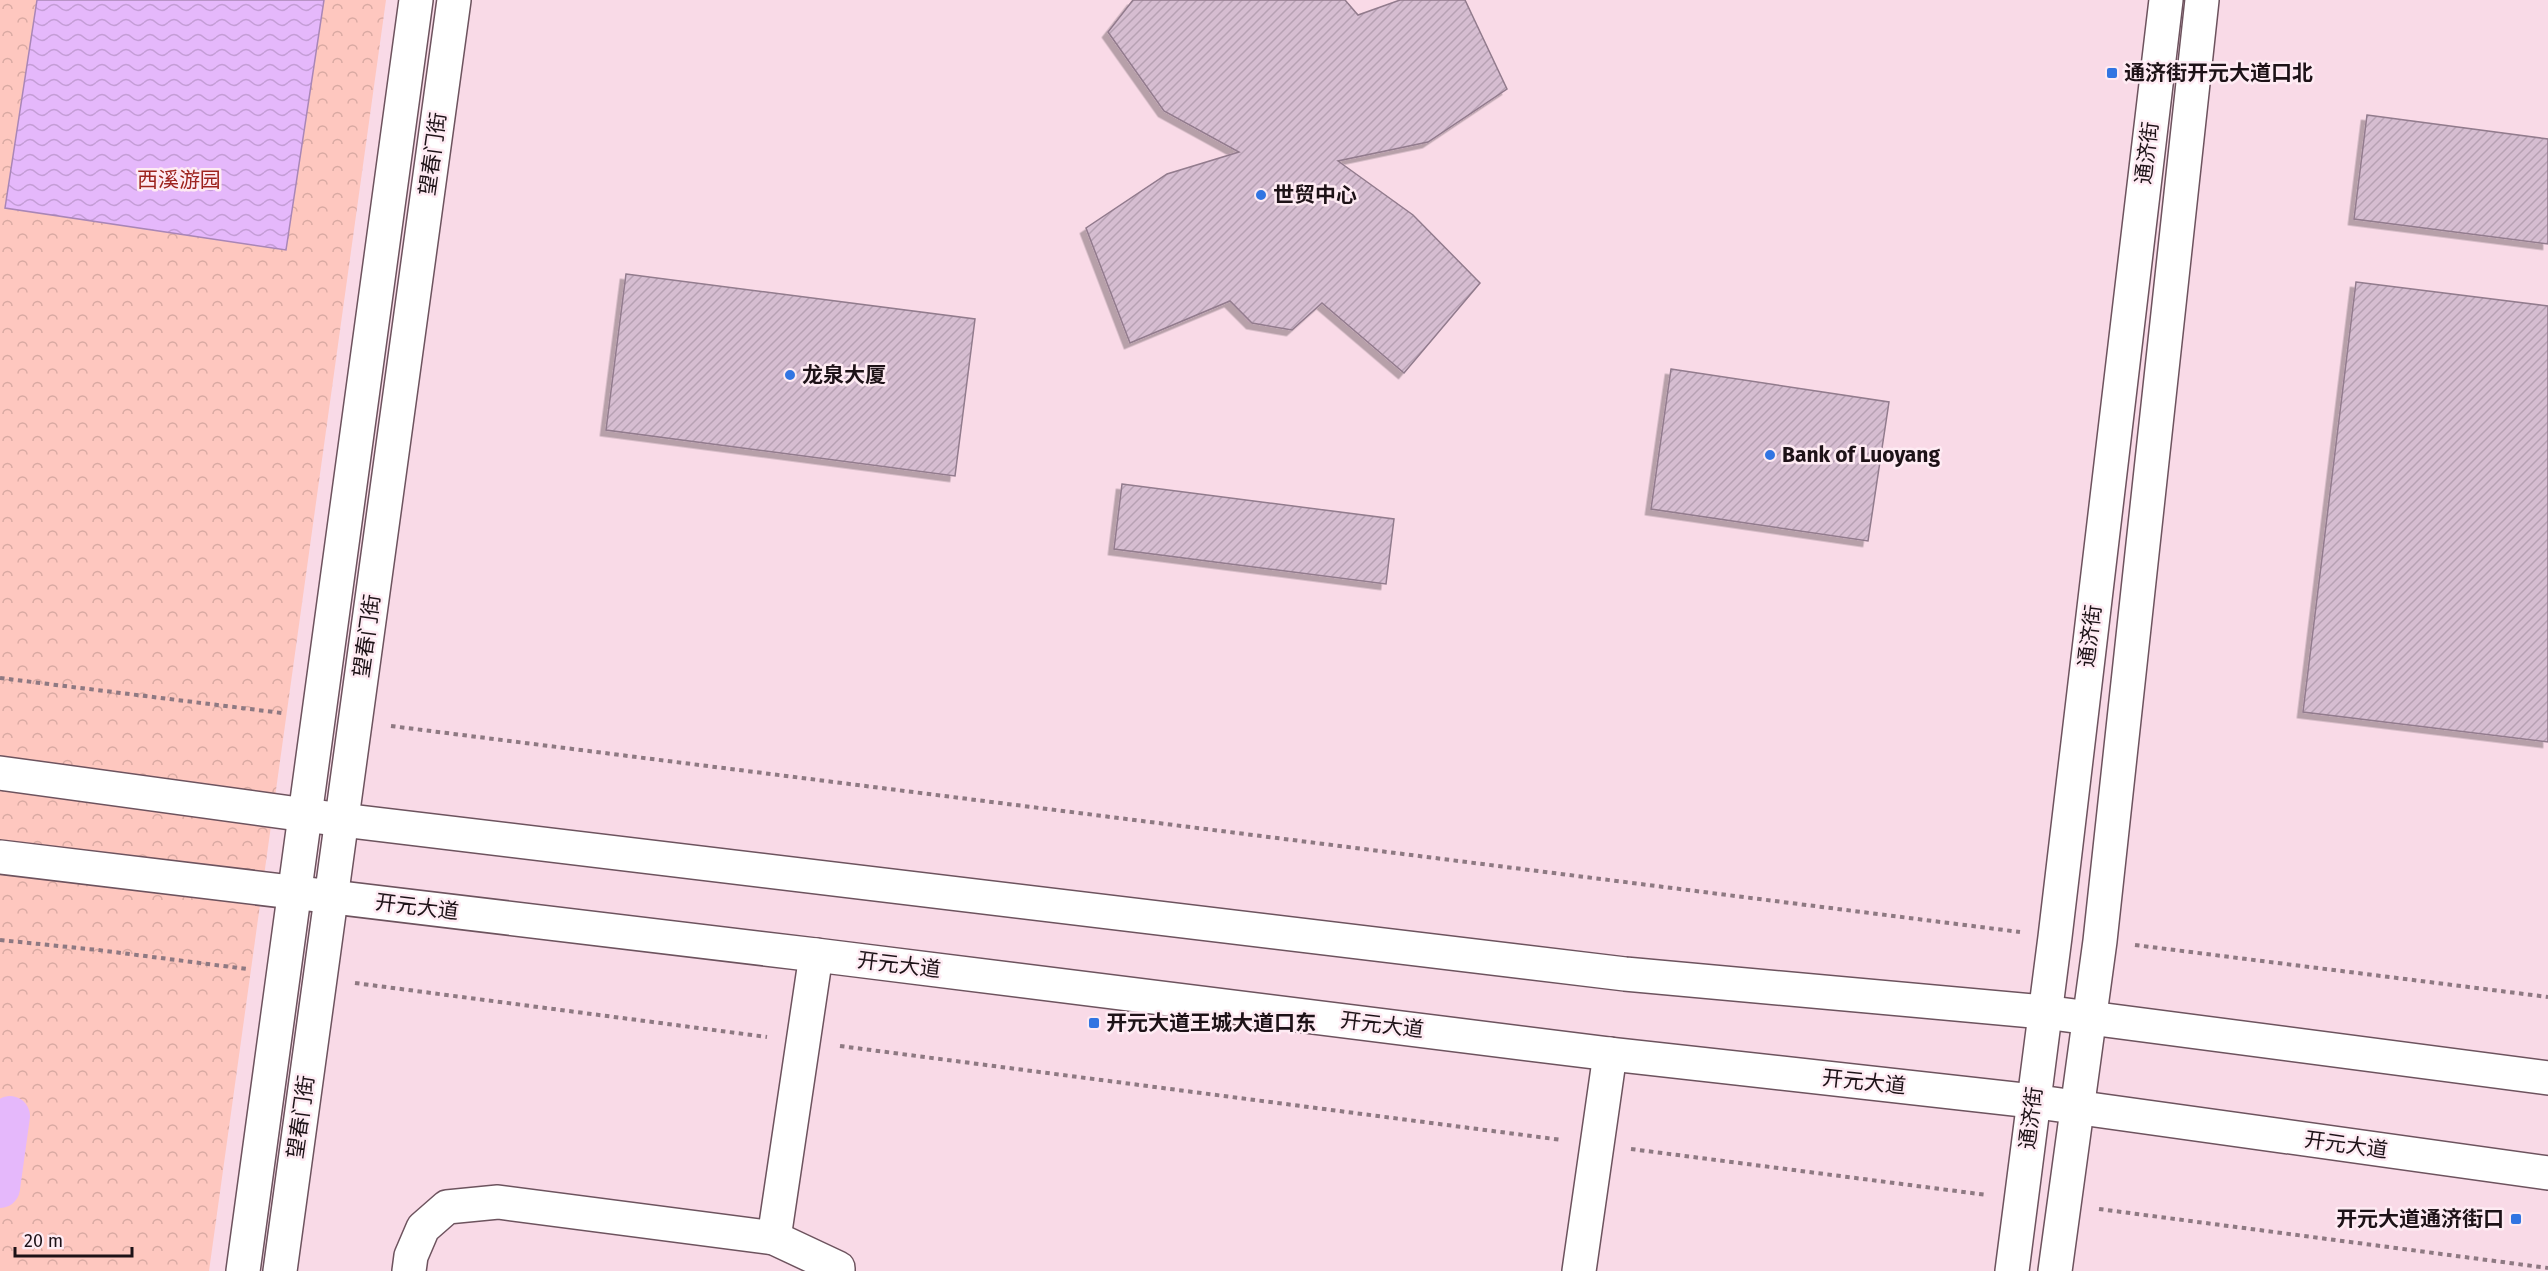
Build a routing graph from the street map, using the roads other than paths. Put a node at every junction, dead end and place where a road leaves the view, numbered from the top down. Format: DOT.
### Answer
graph roads {
  1 [pos="416,0"];
  2 [pos="454,0"];
  3 [pos="2166,0"];
  4 [pos="2202,0"];
  5 [pos="0,774"];
  6 [pos="304,814"];
  7 [pos="342,820"];
  8 [pos="0,857"];
  9 [pos="295,892"];
  10 [pos="333,896"];
  11 [pos="816,955"];
  12 [pos="2044,1012"];
  13 [pos="2088,1018"];
  14 [pos="1610,1054"];
  15 [pos="2548,1078"];
  16 [pos="2032,1101"];
  17 [pos="2076,1108"];
  18 [pos="2548,1173"];
  19 [pos="774,1238"];
  20 [pos="243,1271"];
  21 [pos="280,1271"];
  22 [pos="409,1271"];
  23 [pos="838,1271"];
  24 [pos="1580,1271"];
  25 [pos="2012,1271"];
  26 [pos="2055,1271"];
  1 -- 6 [label="street, 望春门街"];
  2 -- 7 [label="street, 望春门街"];
  3 -- 12 [label="street, 通济街"];
  4 -- 13 [label="street, 通济街"];
  5 -- 6 [label="street"];
  6 -- 7 [label="street"];
  6 -- 9 [label="street, 望春门街"];
  7 -- 10 [label="street, 望春门街"];
  7 -- 12 [label="street"];
  8 -- 9 [label="street, 开元大道"];
  9 -- 10 [label="street, 开元大道"];
  9 -- 20 [label="street, 望春门街"];
  10 -- 11 [label="street, 开元大道"];
  10 -- 21 [label="street, 望春门街"];
  11 -- 14 [label="street, 开元大道"];
  11 -- 19 [label="street"];
  12 -- 13 [label="street"];
  12 -- 16 [label="street, 通济街"];
  13 -- 15 [label="street"];
  13 -- 17 [label="street, 通济街"];
  14 -- 16 [label="street, 开元大道"];
  14 -- 24 [label="street"];
  16 -- 17 [label="street, 开元大道"];
  16 -- 25 [label="street, 通济街"];
  17 -- 18 [label="street, 开元大道"];
  17 -- 26 [label="street, 通济街"];
  19 -- 22 [label="street"];
  19 -- 23 [label="street"];
}
